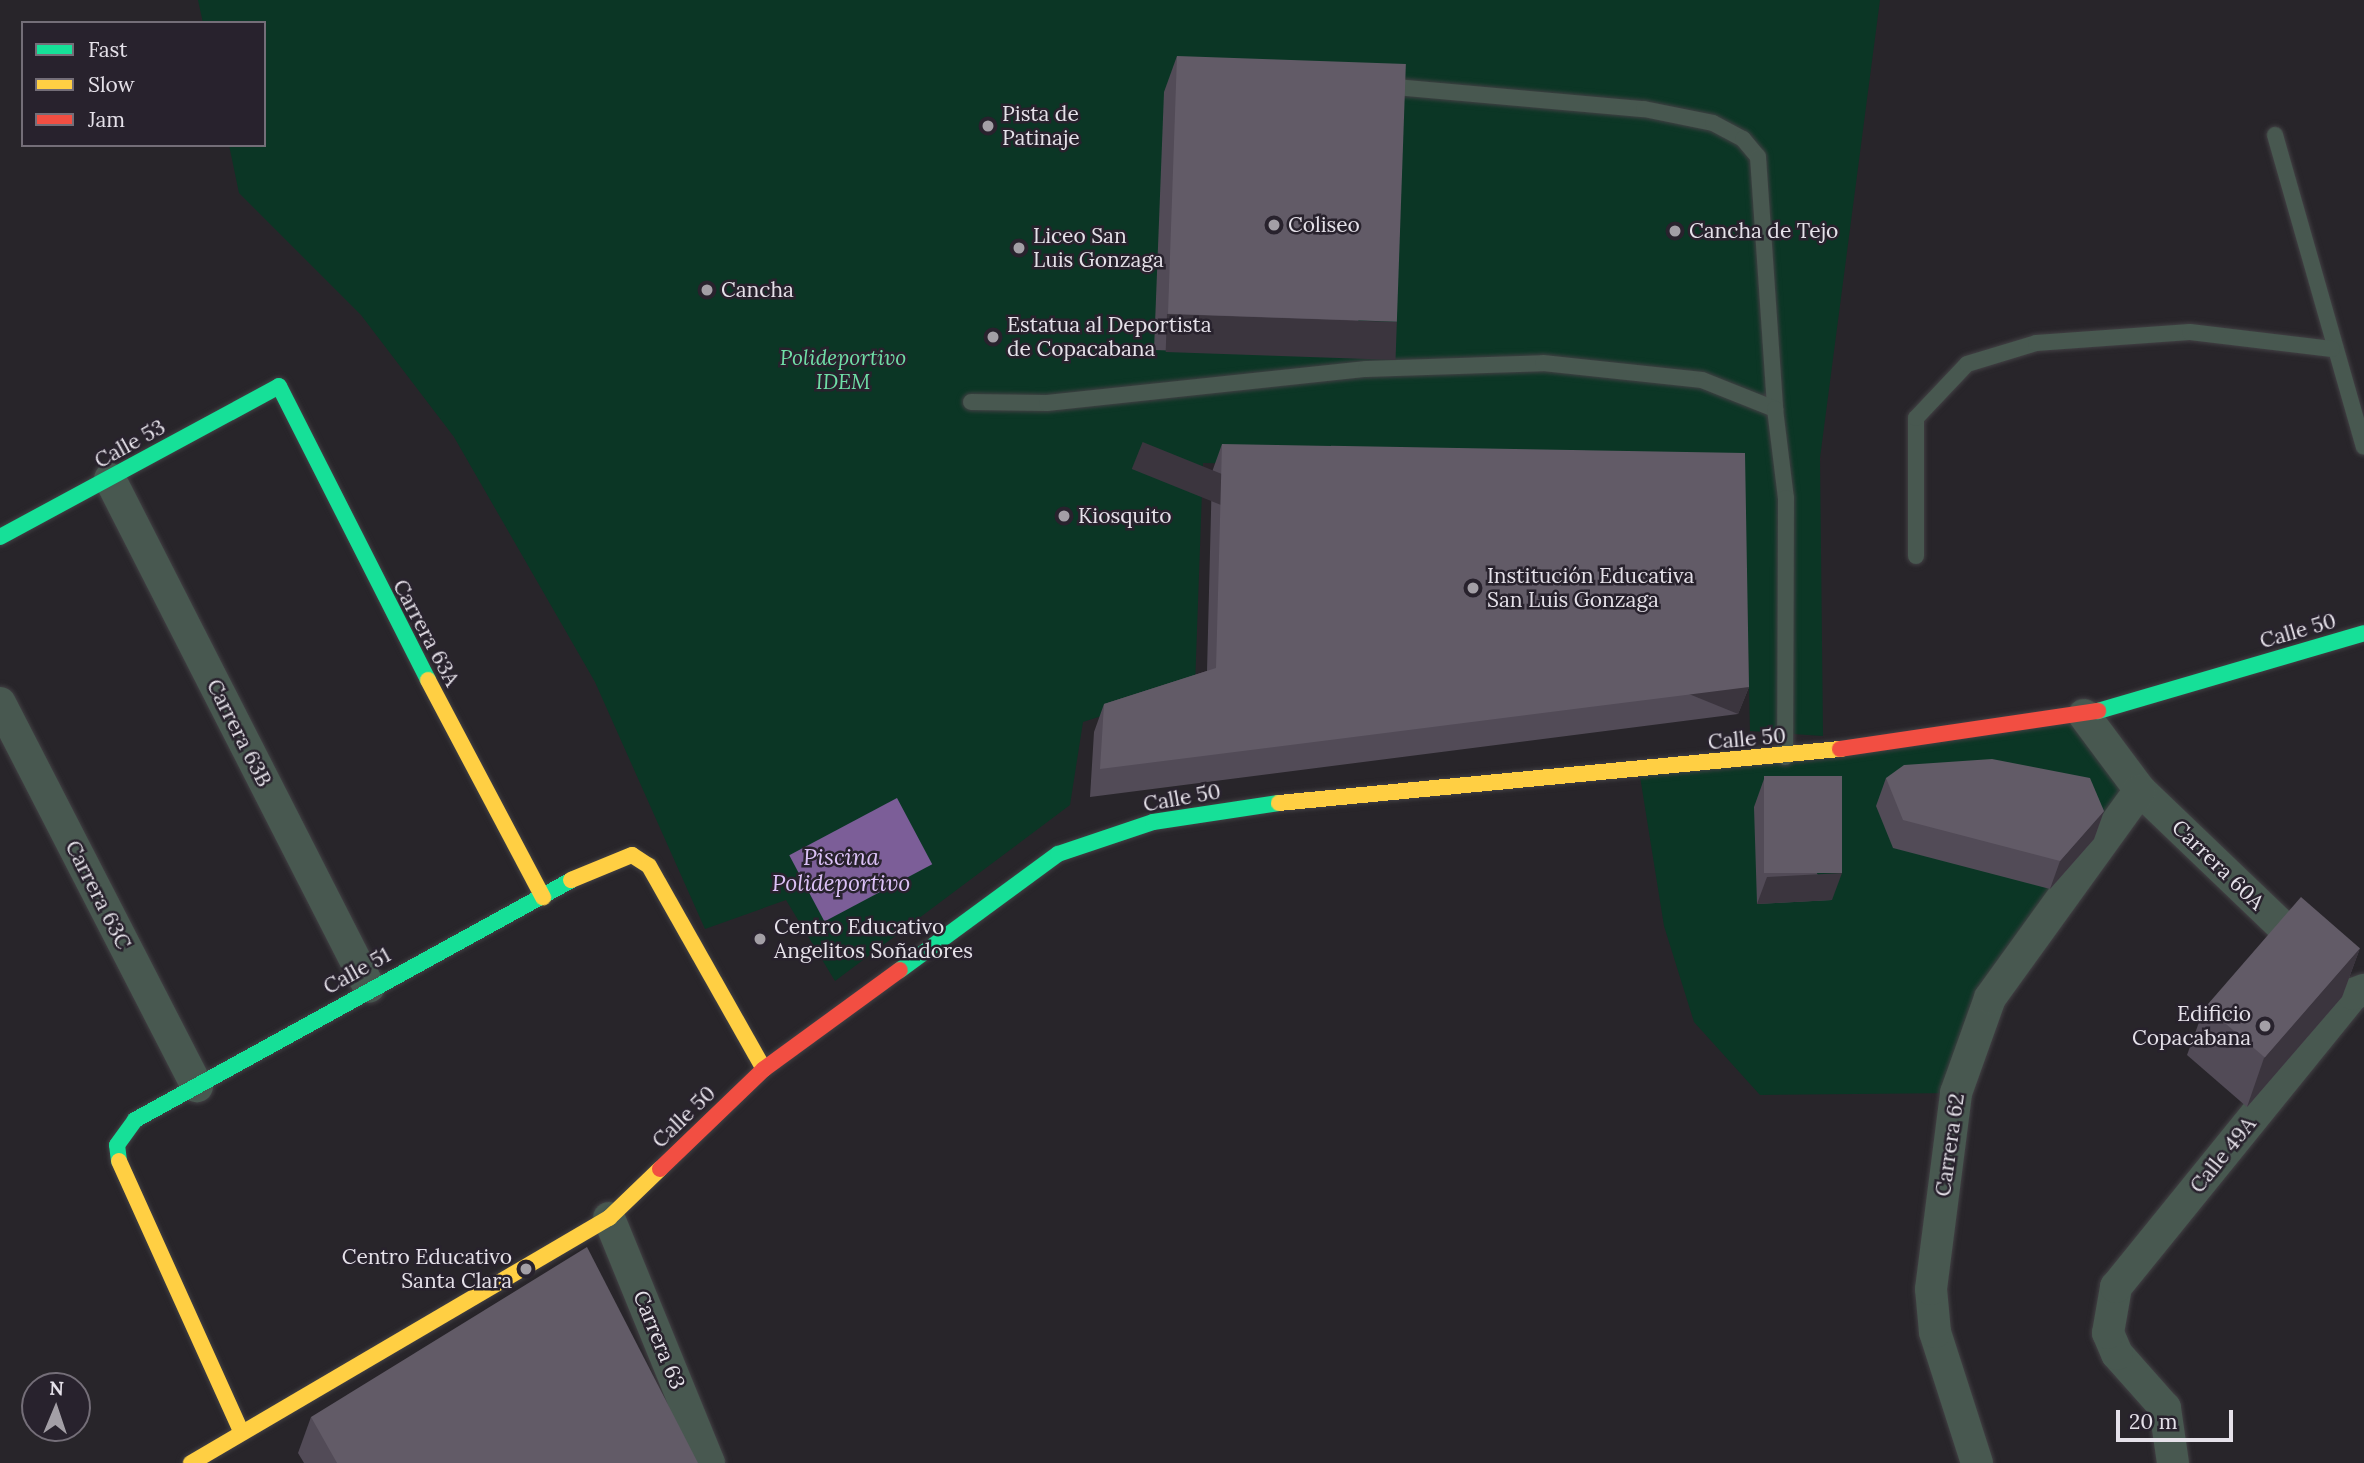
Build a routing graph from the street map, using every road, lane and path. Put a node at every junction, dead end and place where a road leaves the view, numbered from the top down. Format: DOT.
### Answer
graph roads {
  1 [pos="1370,85"];
  2 [pos="2275,135"];
  3 [pos="2332,349"];
  4 [pos="279,386"];
  5 [pos="971,402"];
  6 [pos="1775,409"];
  7 [pos="2364,447"];
  8 [pos="110,479"];
  9 [pos="0,537"];
  10 [pos="1916,556"];
  11 [pos="2364,634"];
  12 [pos="0,703"];
  13 [pos="2084,715"];
  14 [pos="1785,757"];
  15 [pos="2140,790"];
  16 [pos="543,897"];
  17 [pos="369,988"];
  18 [pos="2360,996"];
  19 [pos="764,1069"];
  20 [pos="197,1086"];
  21 [pos="609,1218"];
  22 [pos="241,1431"];
  23 [pos="191,1463"];
  24 [pos="709,1463"];
  25 [pos="1977,1463"];
  26 [pos="2173,1463"];
  1 -- 6 [label="lane"];
  2 -- 3 [label="lane"];
  3 -- 7 [label="lane"];
  3 -- 10 [label="lane"];
  4 -- 8 [label="main road, Calle 53"];
  4 -- 16 [label="main road, Carrera 63A"];
  5 -- 6 [label="lane"];
  6 -- 14 [label="lane"];
  8 -- 9 [label="main road, Calle 53"];
  8 -- 17 [label="street, Carrera 63B"];
  11 -- 13 [label="main road, Calle 50"];
  12 -- 20 [label="street, Carrera 63C"];
  13 -- 14 [label="main road, Calle 50"];
  13 -- 15 [label="street, Carrera 60A"];
  14 -- 19 [label="main road, Calle 50"];
  15 -- 18 [label="street, Carrera 60A"];
  15 -- 25 [label="street, Carrera 62"];
  16 -- 17 [label="main road, Calle 51"];
  16 -- 19 [label="main road, Calle 51"];
  17 -- 20 [label="main road, Calle 51"];
  18 -- 26 [label="street, Calle 49A"];
  19 -- 21 [label="main road, Calle 50"];
  20 -- 22 [label="main road, Calle 51"];
  21 -- 22 [label="main road, Calle 50"];
  21 -- 24 [label="street, Carrera 63"];
  22 -- 23 [label="main road, Calle 50"];
}
